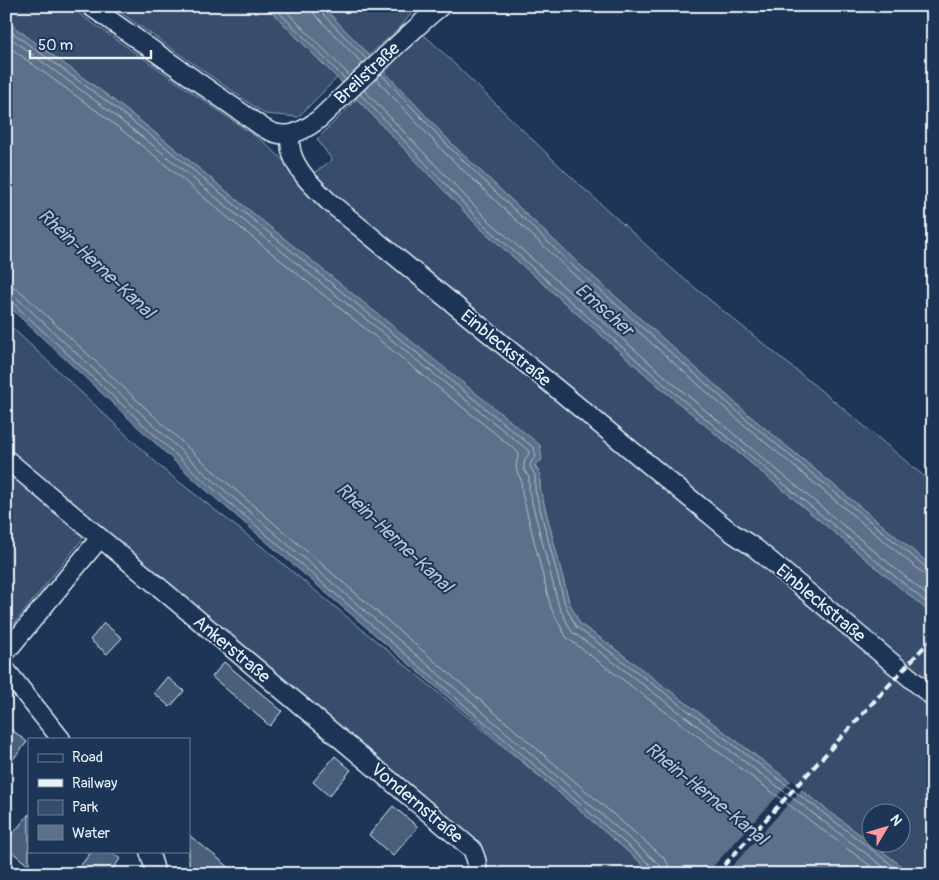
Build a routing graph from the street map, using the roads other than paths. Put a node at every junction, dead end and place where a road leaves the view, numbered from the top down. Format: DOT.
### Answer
graph roads {
  1 [pos="90,6"];
  2 [pos="442,6"];
  3 [pos="290,134"];
  4 [pos="6,459"];
  5 [pos="100,538"];
  6 [pos="6,652"];
  7 [pos="6,670"];
  8 [pos="933,697"];
  9 [pos="60,738"];
  10 [pos="364,759"];
  11 [pos="150,852"];
  12 [pos="154,874"];
  13 [pos="477,874"];
  1 -- 3 [label="street"];
  2 -- 3 [label="street, Breilstraße"];
  3 -- 8 [label="street, Einbleckstraße"];
  4 -- 5 [label="street, Ankerstraße"];
  5 -- 6 [label="street"];
  5 -- 10 [label="street, Ankerstraße"];
  7 -- 9 [label="street"];
  10 -- 13 [label="street, Vondernstraße"];
  11 -- 12 [label="street"];
}
